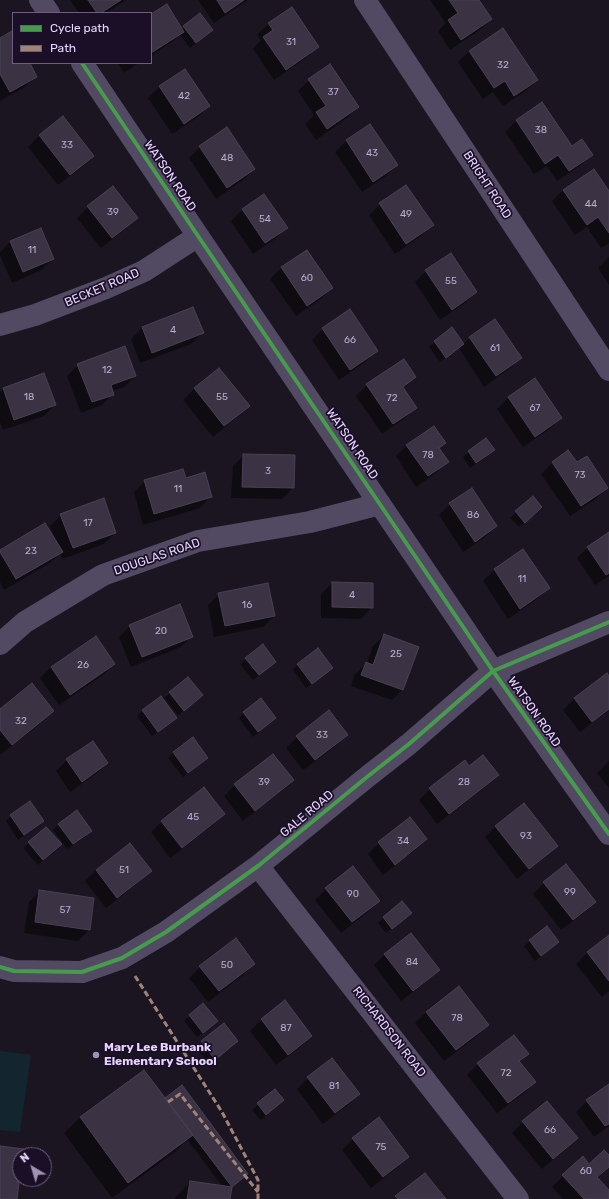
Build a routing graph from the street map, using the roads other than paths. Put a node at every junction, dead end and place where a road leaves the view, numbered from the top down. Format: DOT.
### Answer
graph roads {
  1 [pos="40,0"];
  2 [pos="365,0"];
  3 [pos="48,12"];
  4 [pos="83,64"];
  5 [pos="198,236"];
  6 [pos="0,325"];
  7 [pos="609,370"];
  8 [pos="380,504"];
  9 [pos="609,622"];
  10 [pos="0,644"];
  11 [pos="493,671"];
  12 [pos="609,834"];
  13 [pos="258,866"];
  14 [pos="0,966"];
  15 [pos="518,1199"];
  1 -- 3 [label="street"];
  2 -- 7 [label="street, BRIGHT ROAD"];
  4 -- 5 [label="street, WATSON ROAD"];
  5 -- 6 [label="street, BECKET ROAD"];
  5 -- 8 [label="street, WATSON ROAD"];
  8 -- 10 [label="street, DOUGLAS ROAD"];
  8 -- 11 [label="street, WATSON ROAD"];
  9 -- 11 [label="street, GALE ROAD"];
  11 -- 12 [label="street, WATSON ROAD"];
  11 -- 13 [label="street, GALE ROAD"];
  13 -- 14 [label="street, GALE ROAD"];
  13 -- 15 [label="street, RICHARDSON ROAD"];
}
